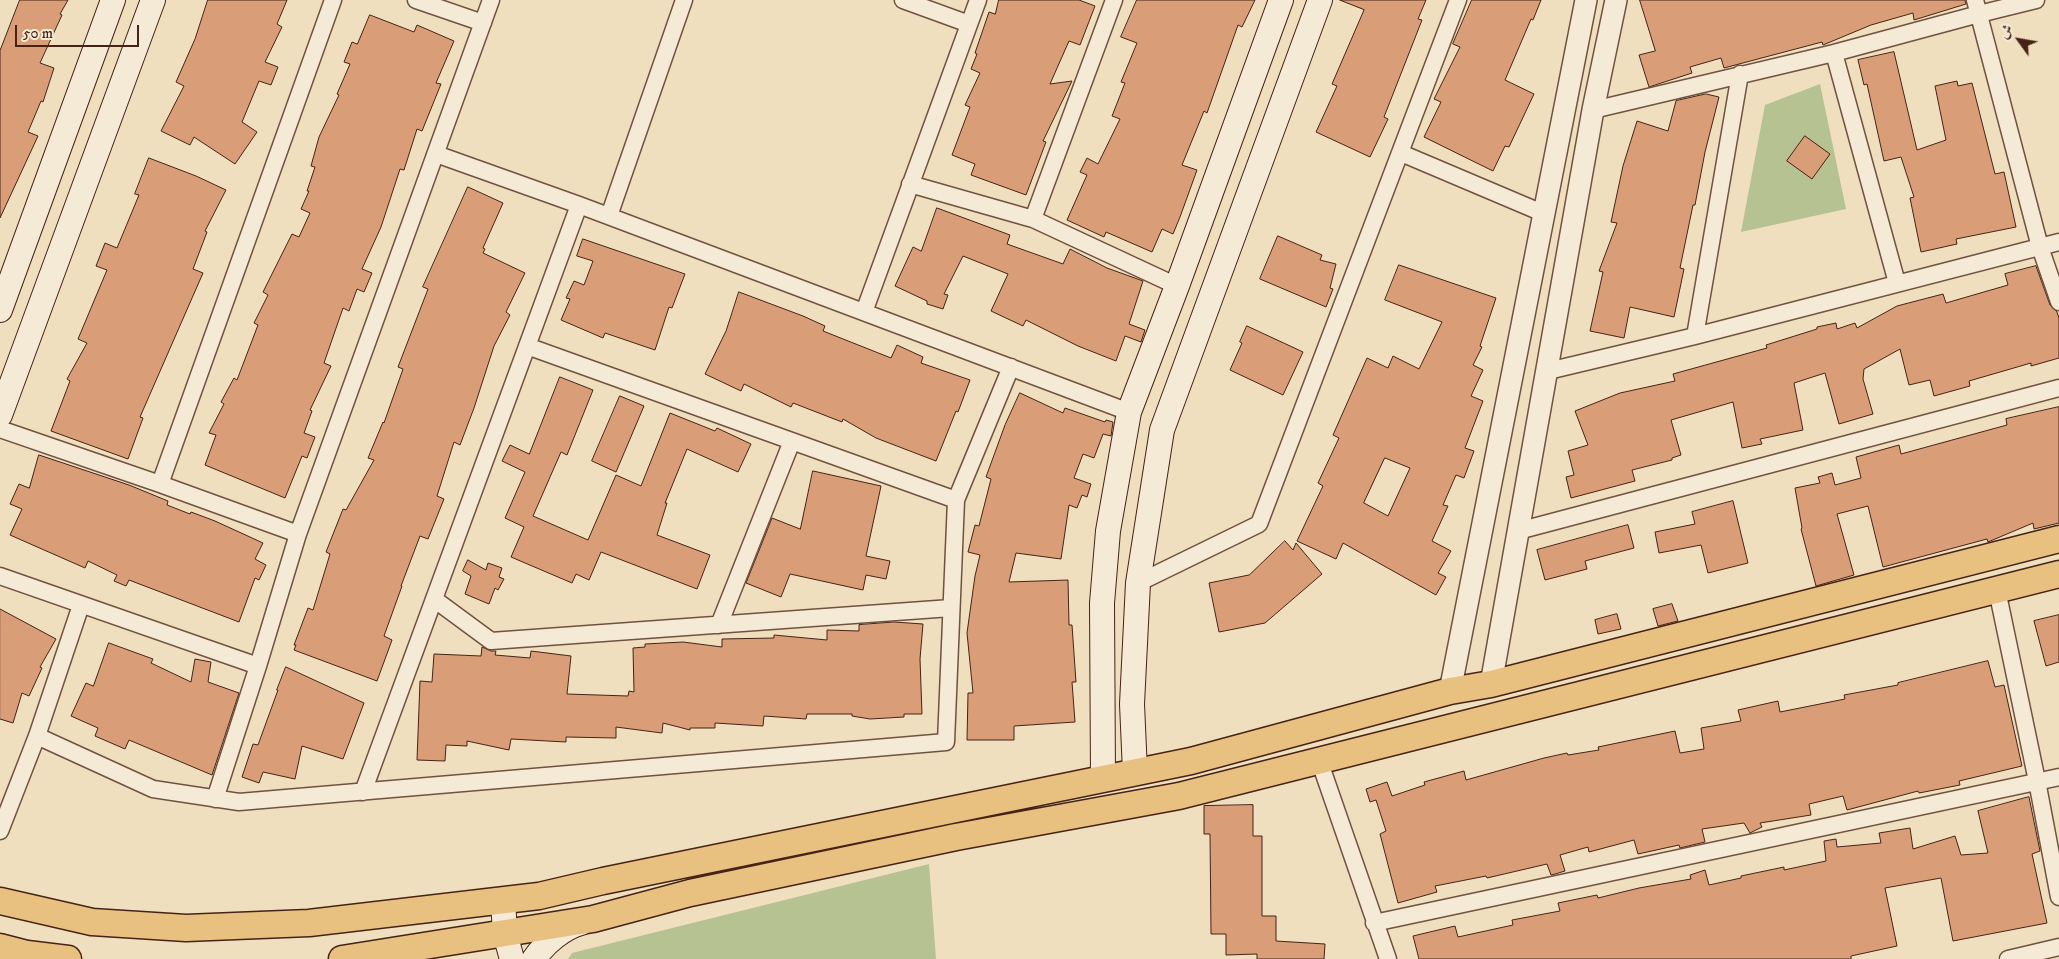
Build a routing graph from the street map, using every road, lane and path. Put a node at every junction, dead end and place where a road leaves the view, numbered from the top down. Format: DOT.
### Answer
graph roads {
  1 [pos="113,0"];
  2 [pos="153,0"];
  3 [pos="333,0"];
  4 [pos="416,0"];
  5 [pos="491,0"];
  6 [pos="684,0"];
  7 [pos="903,0"];
  8 [pos="978,0"];
  9 [pos="1114,0"];
  10 [pos="1281,0"];
  11 [pos="1320,0"];
  12 [pos="1458,0"];
  13 [pos="1586,0"];
  14 [pos="1616,0"];
  15 [pos="2036,0"];
  16 [pos="1977,7"];
  17 [pos="483,23"];
  18 [pos="969,24"];
  19 [pos="1834,53"];
  20 [pos="1740,74"];
  21 [pos="1594,110"];
  22 [pos="1401,153"];
  23 [pos="436,154"];
  24 [pos="910,184"];
  25 [pos="579,204"];
  26 [pos="1544,214"];
  27 [pos="609,216"];
  28 [pos="1033,219"];
  29 [pos="2059,242"];
  30 [pos="2040,246"];
  31 [pos="5,282"];
  32 [pos="1897,283"];
  33 [pos="1177,286"];
  34 [pos="2059,302"];
  35 [pos="0,310"];
  36 [pos="864,312"];
  37 [pos="1695,336"];
  38 [pos="527,346"];
  39 [pos="1011,367"];
  40 [pos="1548,371"];
  41 [pos="2059,388"];
  42 [pos="1129,412"];
  43 [pos="0,415"];
  44 [pos="0,429"];
  45 [pos="792,441"];
  46 [pos="160,484"];
  47 [pos="956,500"];
  48 [pos="1518,531"];
  49 [pos="298,534"];
  50 [pos="2059,539"];
  51 [pos="2059,574"];
  52 [pos="0,576"];
  53 [pos="1138,583"];
  54 [pos="1996,590"];
  55 [pos="434,599"];
  56 [pos="81,605"];
  57 [pos="951,608"];
  58 [pos="719,625"];
  59 [pos="258,666"];
  60 [pos="1491,684"];
  61 [pos="1450,691"];
  62 [pos="37,736"];
  63 [pos="1319,760"];
  64 [pos="1135,772"];
  65 [pos="2059,776"];
  66 [pos="1103,779"];
  67 [pos="2037,781"];
  68 [pos="363,792"];
  69 [pos="215,799"];
  70 [pos="0,831"];
  71 [pos="2059,897"];
  72 [pos="503,900"];
  73 [pos="0,901"];
  74 [pos="453,906"];
  75 [pos="593,920"];
  76 [pos="1374,922"];
  77 [pos="505,934"];
  78 [pos="0,947"];
  79 [pos="2059,947"];
  80 [pos="471,949"];
  81 [pos="68,959"];
  82 [pos="342,959"];
  83 [pos="512,959"];
  84 [pos="534,959"];
  85 [pos="1388,959"];
  86 [pos="2008,959"];
  1 -- 31 [label="main road"];
  2 -- 43 [label="main road"];
  3 -- 46 [label="street"];
  4 -- 17 [label="street"];
  5 -- 17 [label="street"];
  6 -- 27 [label="street"];
  7 -- 18 [label="street"];
  8 -- 18 [label="street"];
  9 -- 28 [label="street"];
  10 -- 33 [label="main road"];
  11 -- 53 [label="main road"];
  12 -- 22 [label="street"];
  13 -- 26 [label="street"];
  14 -- 21 [label="street"];
  15 -- 16 [label="street"];
  16 -- 19 [label="street"];
  16 -- 30 [label="street"];
  17 -- 23 [label="street"];
  18 -- 24 [label="street"];
  19 -- 20 [label="street"];
  19 -- 32 [label="street"];
  20 -- 21 [label="street"];
  20 -- 37 [label="street"];
  21 -- 40 [label="street"];
  22 -- 26 [label="street"];
  22 -- 53 [label="street"];
  23 -- 25 [label="street"];
  23 -- 49 [label="street"];
  24 -- 28 [label="street"];
  24 -- 36 [label="street"];
  25 -- 27 [label="street"];
  25 -- 38 [label="street"];
  26 -- 61 [label="street"];
  27 -- 36 [label="street"];
  28 -- 33 [label="street"];
  29 -- 30 [label="street"];
  30 -- 32 [label="street"];
  30 -- 34 [label="street"];
  31 -- 35 [label="main road"];
  32 -- 37 [label="street"];
  33 -- 42 [label="main road"];
  36 -- 39 [label="street"];
  37 -- 40 [label="street"];
  38 -- 45 [label="street"];
  38 -- 55 [label="street"];
  39 -- 42 [label="street"];
  39 -- 47 [label="street"];
  40 -- 48 [label="street"];
  41 -- 48 [label="street"];
  42 -- 66 [label="main road"];
  44 -- 46 [label="street"];
  45 -- 47 [label="street"];
  45 -- 58 [label="street"];
  46 -- 49 [label="street"];
  47 -- 57 [label="street"];
  48 -- 60 [label="street"];
  49 -- 59 [label="street"];
  50 -- 60 [label="main road"];
  51 -- 54 [label="main road"];
  52 -- 56 [label="street"];
  53 -- 64 [label="main road"];
  54 -- 63 [label="main road"];
  54 -- 67 [label="street"];
  55 -- 58 [label="street"];
  55 -- 68 [label="street"];
  56 -- 59 [label="street"];
  56 -- 62 [label="street"];
  57 -- 58 [label="street"];
  57 -- 68 [label="street"];
  59 -- 69 [label="street"];
  60 -- 61 [label="main road"];
  61 -- 64 [label="main road"];
  62 -- 69 [label="street"];
  62 -- 70 [label="street"];
  63 -- 75 [label="main road"];
  63 -- 76 [label="street"];
  64 -- 66 [label="main road"];
  65 -- 67 [label="street"];
  66 -- 72 [label="main road"];
  67 -- 71 [label="street"];
  67 -- 76 [label="street"];
  68 -- 69 [label="street"];
  72 -- 74 [label="main road"];
  72 -- 77 [label="main road"];
  73 -- 74 [label="main road"];
  74 -- 80 [label="main road"];
  75 -- 77 [label="main road"];
  75 -- 84 [label="main road"];
  76 -- 85 [label="street"];
  77 -- 80 [label="main road"];
  77 -- 83 [label="main road"];
  78 -- 81 [label="main road"];
  79 -- 86 [label="street"];
  80 -- 82 [label="main road"];
}
